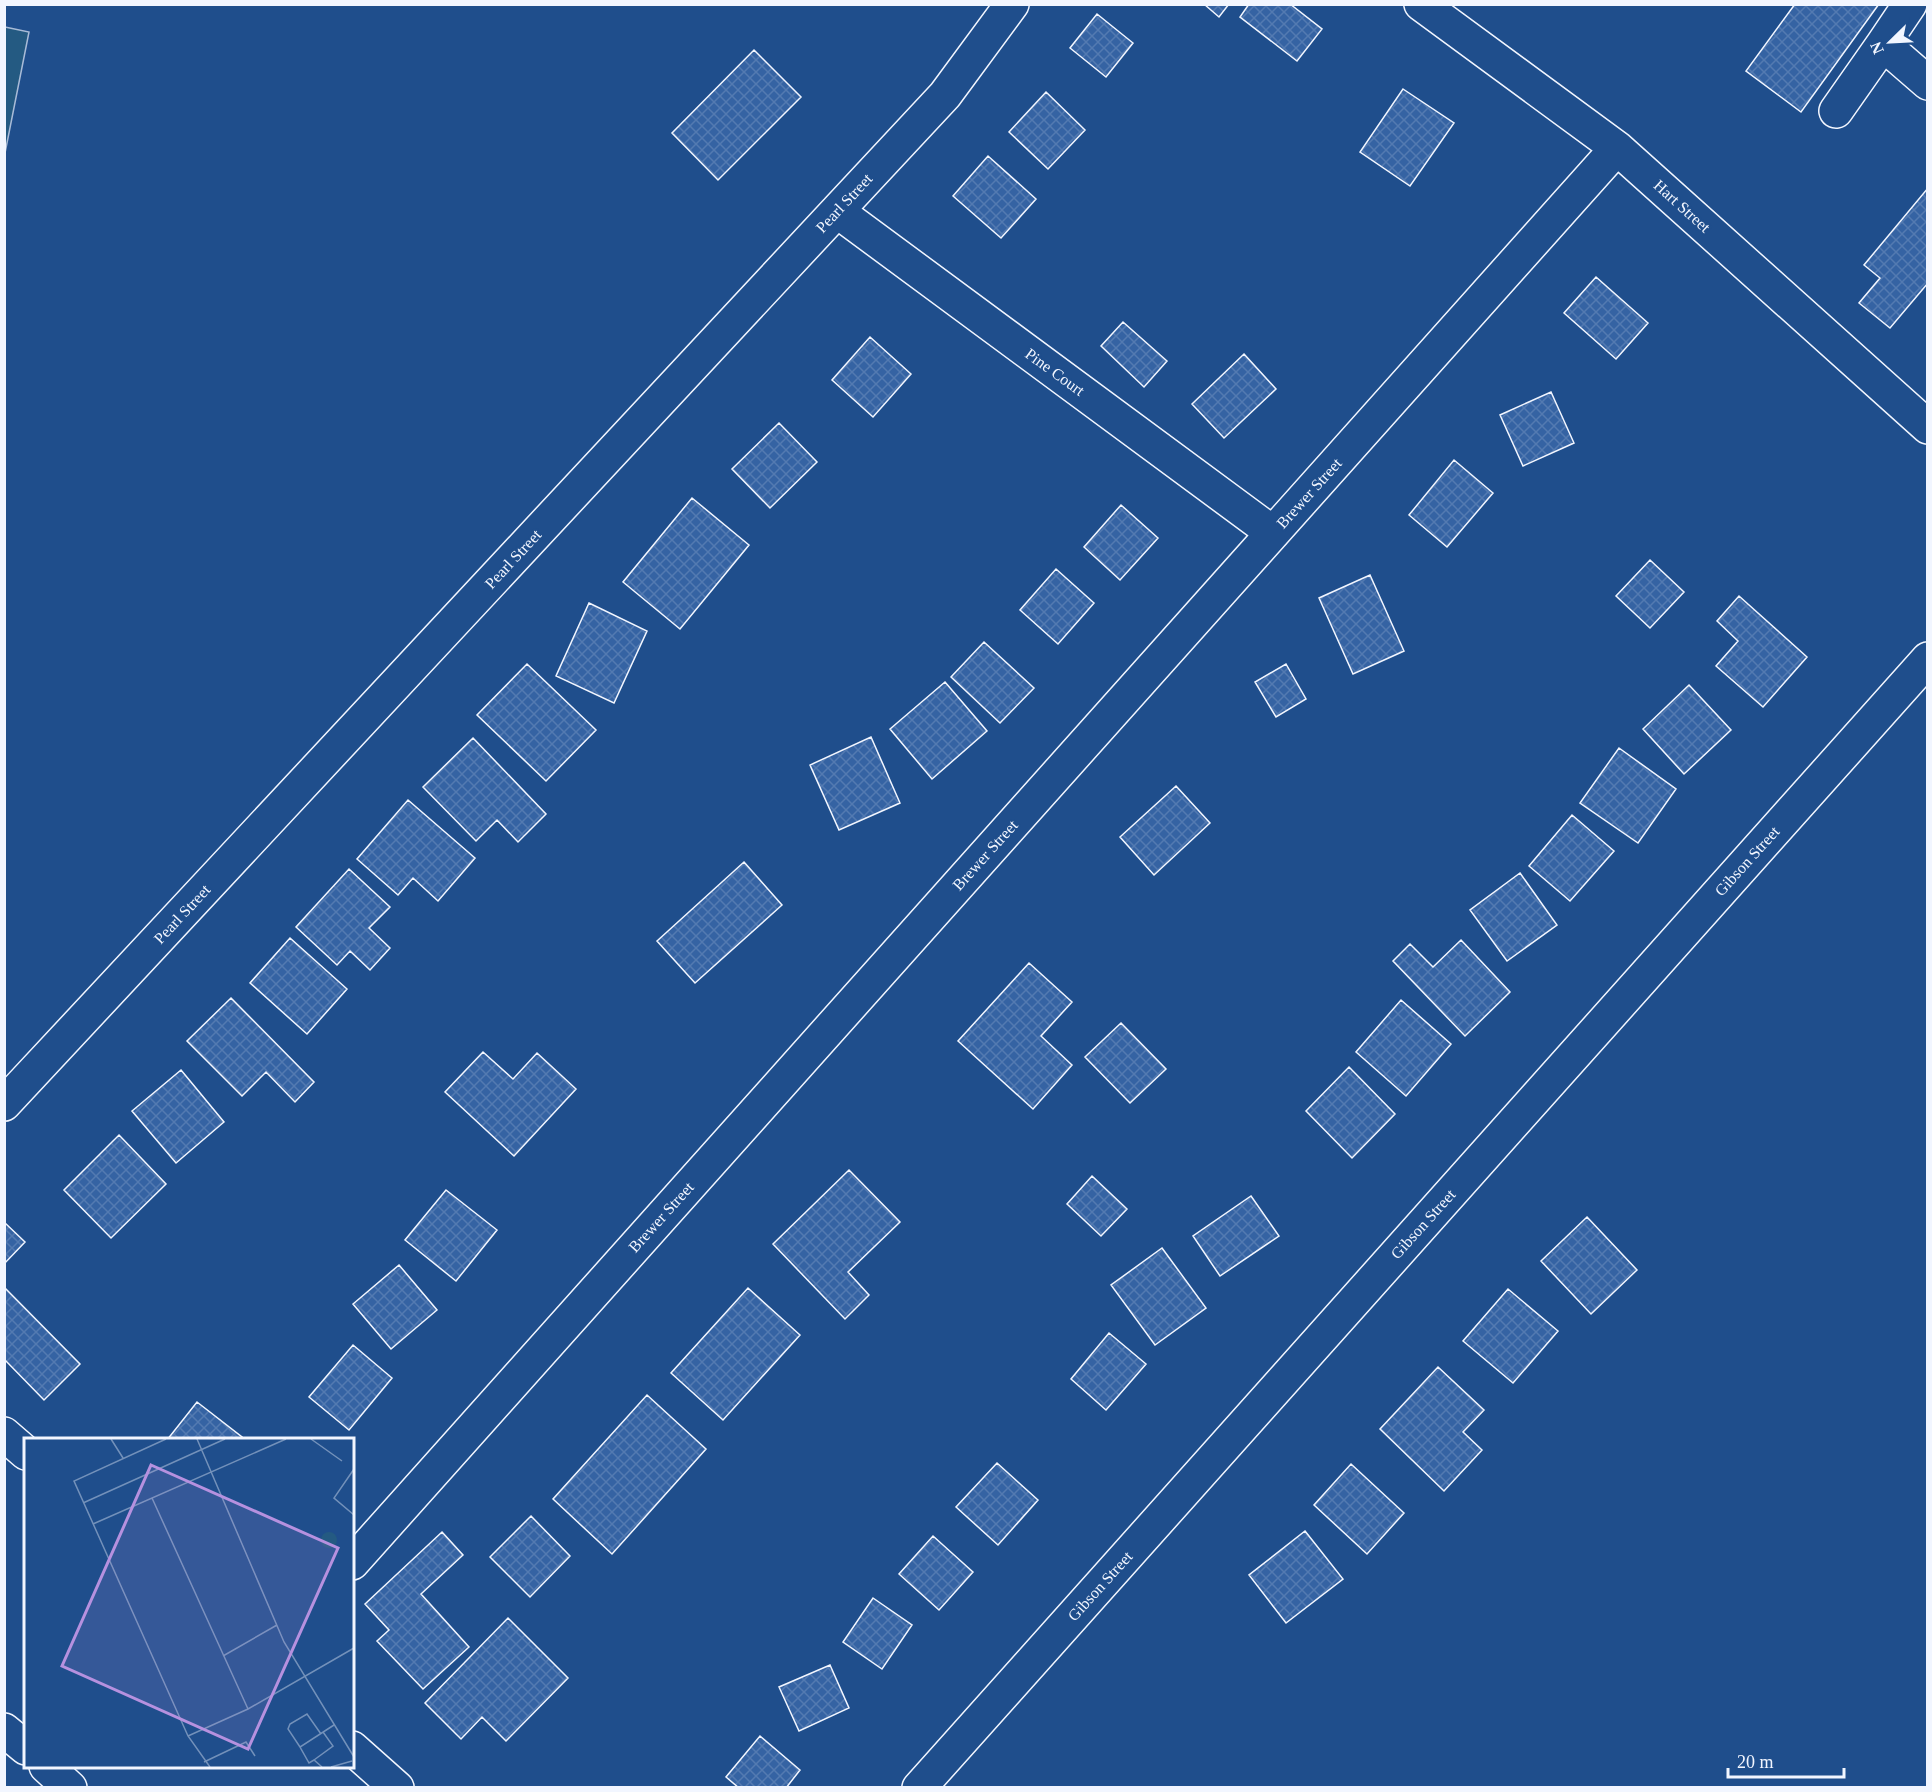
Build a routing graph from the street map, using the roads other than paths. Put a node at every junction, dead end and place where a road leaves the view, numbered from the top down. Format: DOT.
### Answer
graph roads {
  1 [pos="1012,4"];
  2 [pos="1421,4"];
  3 [pos="1910,4"];
  4 [pos="1883,44"];
  5 [pos="1928,83"];
  6 [pos="1836,111"];
  7 [pos="1617,148"];
  8 [pos="837,211"];
  9 [pos="1928,427"];
  10 [pos="1273,533"];
  11 [pos="1928,660"];
  12 [pos="4,1104"];
  13 [pos="4,1434"];
  14 [pos="24,1451"];
  15 [pos="354,1561"];
  16 [pos="4,1730"];
  17 [pos="24,1746"];
  18 [pos="354,1750"];
  19 [pos="47,1768"];
  20 [pos="70,1788"];
  21 [pos="397,1788"];
  22 [pos="919,1788"];
  1 -- 8 [label="street, Pearl Street"];
  2 -- 7 [label="street, Hart Street"];
  3 -- 4 [label="street"];
  4 -- 5 [label="street"];
  4 -- 6 [label="street"];
  7 -- 9 [label="street, Hart Street"];
  7 -- 10 [label="street, Brewer Street"];
  8 -- 10 [label="street, Pine Court"];
  8 -- 12 [label="street, Pearl Street"];
  10 -- 15 [label="street, Brewer Street"];
  11 -- 22 [label="street, Gibson Street"];
  13 -- 14 [label="street"];
  16 -- 17 [label="street"];
  18 -- 21 [label="street"];
  19 -- 20 [label="street"];
}
